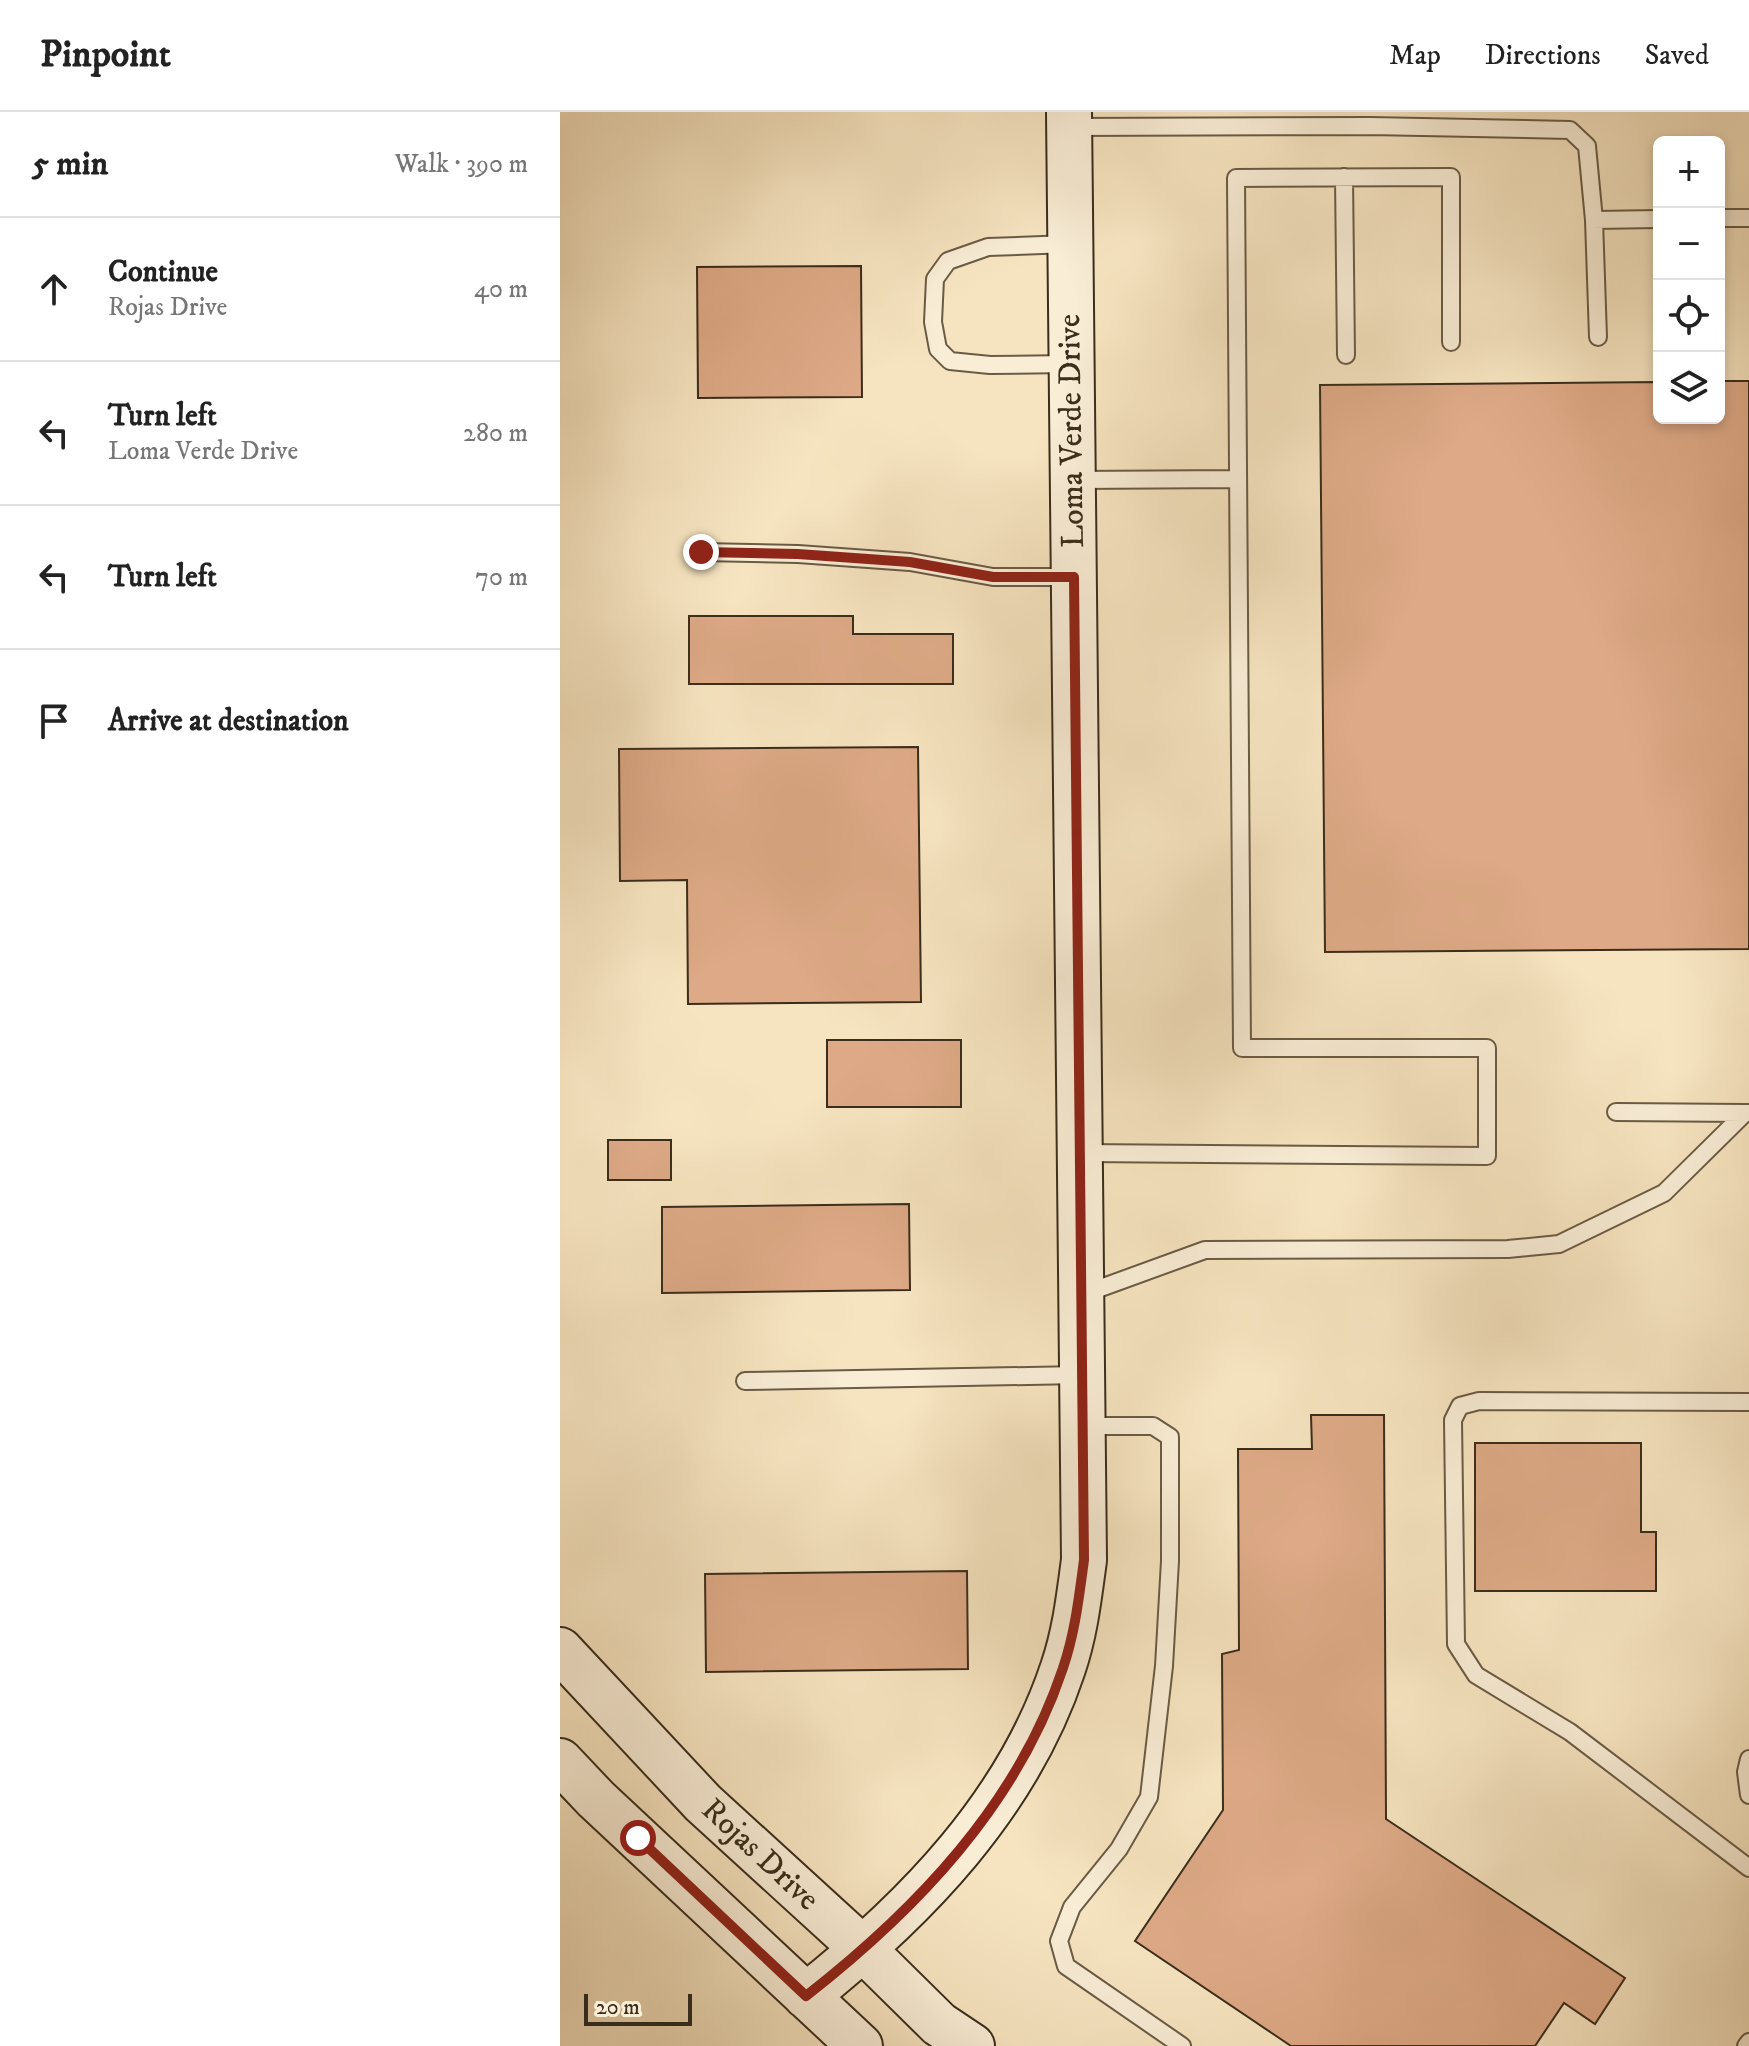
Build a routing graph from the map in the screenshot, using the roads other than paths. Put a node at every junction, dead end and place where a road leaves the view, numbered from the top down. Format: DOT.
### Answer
graph roads {
  1 [pos="1069,119"];
  2 [pos="1344,177"];
  3 [pos="1725,218"];
  4 [pos="1749,218"];
  5 [pos="1653,219"];
  6 [pos="1594,220"];
  7 [pos="1071,244"];
  8 [pos="1598,337"];
  9 [pos="1451,342"];
  10 [pos="1346,355"];
  11 [pos="1072,364"];
  12 [pos="1238,479"];
  13 [pos="1073,480"];
  14 [pos="701,552"];
  15 [pos="1074,577"];
  16 [pos="1616,1112"];
  17 [pos="1747,1113"];
  18 [pos="1080,1153"];
  19 [pos="1082,1295"];
  20 [pos="1082,1375"];
  21 [pos="745,1381"];
  22 [pos="1749,1402"];
  23 [pos="1082,1426"];
  24 [pos="560,1650"];
  25 [pos="1749,1759"];
  26 [pos="563,1771"];
  27 [pos="1749,1795"];
  28 [pos="1749,1868"];
  29 [pos="864,1950"];
  30 [pos="806,1996"];
  31 [pos="860,2046"];
  32 [pos="972,2046"];
  33 [pos="1182,2046"];
  1 -- 6 [label="lane"];
  1 -- 7 [label="street, Loma Verde Drive"];
  2 -- 9 [label="lane"];
  2 -- 10 [label="lane"];
  2 -- 12 [label="lane"];
  3 -- 4 [label="lane"];
  5 -- 6 [label="lane"];
  6 -- 8 [label="lane"];
  7 -- 11 [label="street, Loma Verde Drive"];
  7 -- 11 [label="lane"];
  11 -- 13 [label="street, Loma Verde Drive"];
  12 -- 13 [label="lane"];
  12 -- 18 [label="lane"];
  13 -- 15 [label="street, Loma Verde Drive"];
  14 -- 15 [label="lane"];
  15 -- 18 [label="street, Loma Verde Drive"];
  16 -- 17 [label="lane"];
  17 -- 19 [label="lane"];
  18 -- 19 [label="street, Loma Verde Drive"];
  19 -- 20 [label="street, Loma Verde Drive"];
  20 -- 21 [label="lane"];
  20 -- 23 [label="street, Loma Verde Drive"];
  22 -- 28 [label="lane"];
  23 -- 29 [label="street, Loma Verde Drive"];
  23 -- 33 [label="lane"];
  24 -- 29 [label="street, Rojas Drive"];
  25 -- 27 [label="lane"];
  26 -- 30 [label="street"];
  29 -- 30 [label="street, Loma Verde Drive"];
  29 -- 32 [label="street, Rojas Drive"];
  30 -- 31 [label="street"];
}
